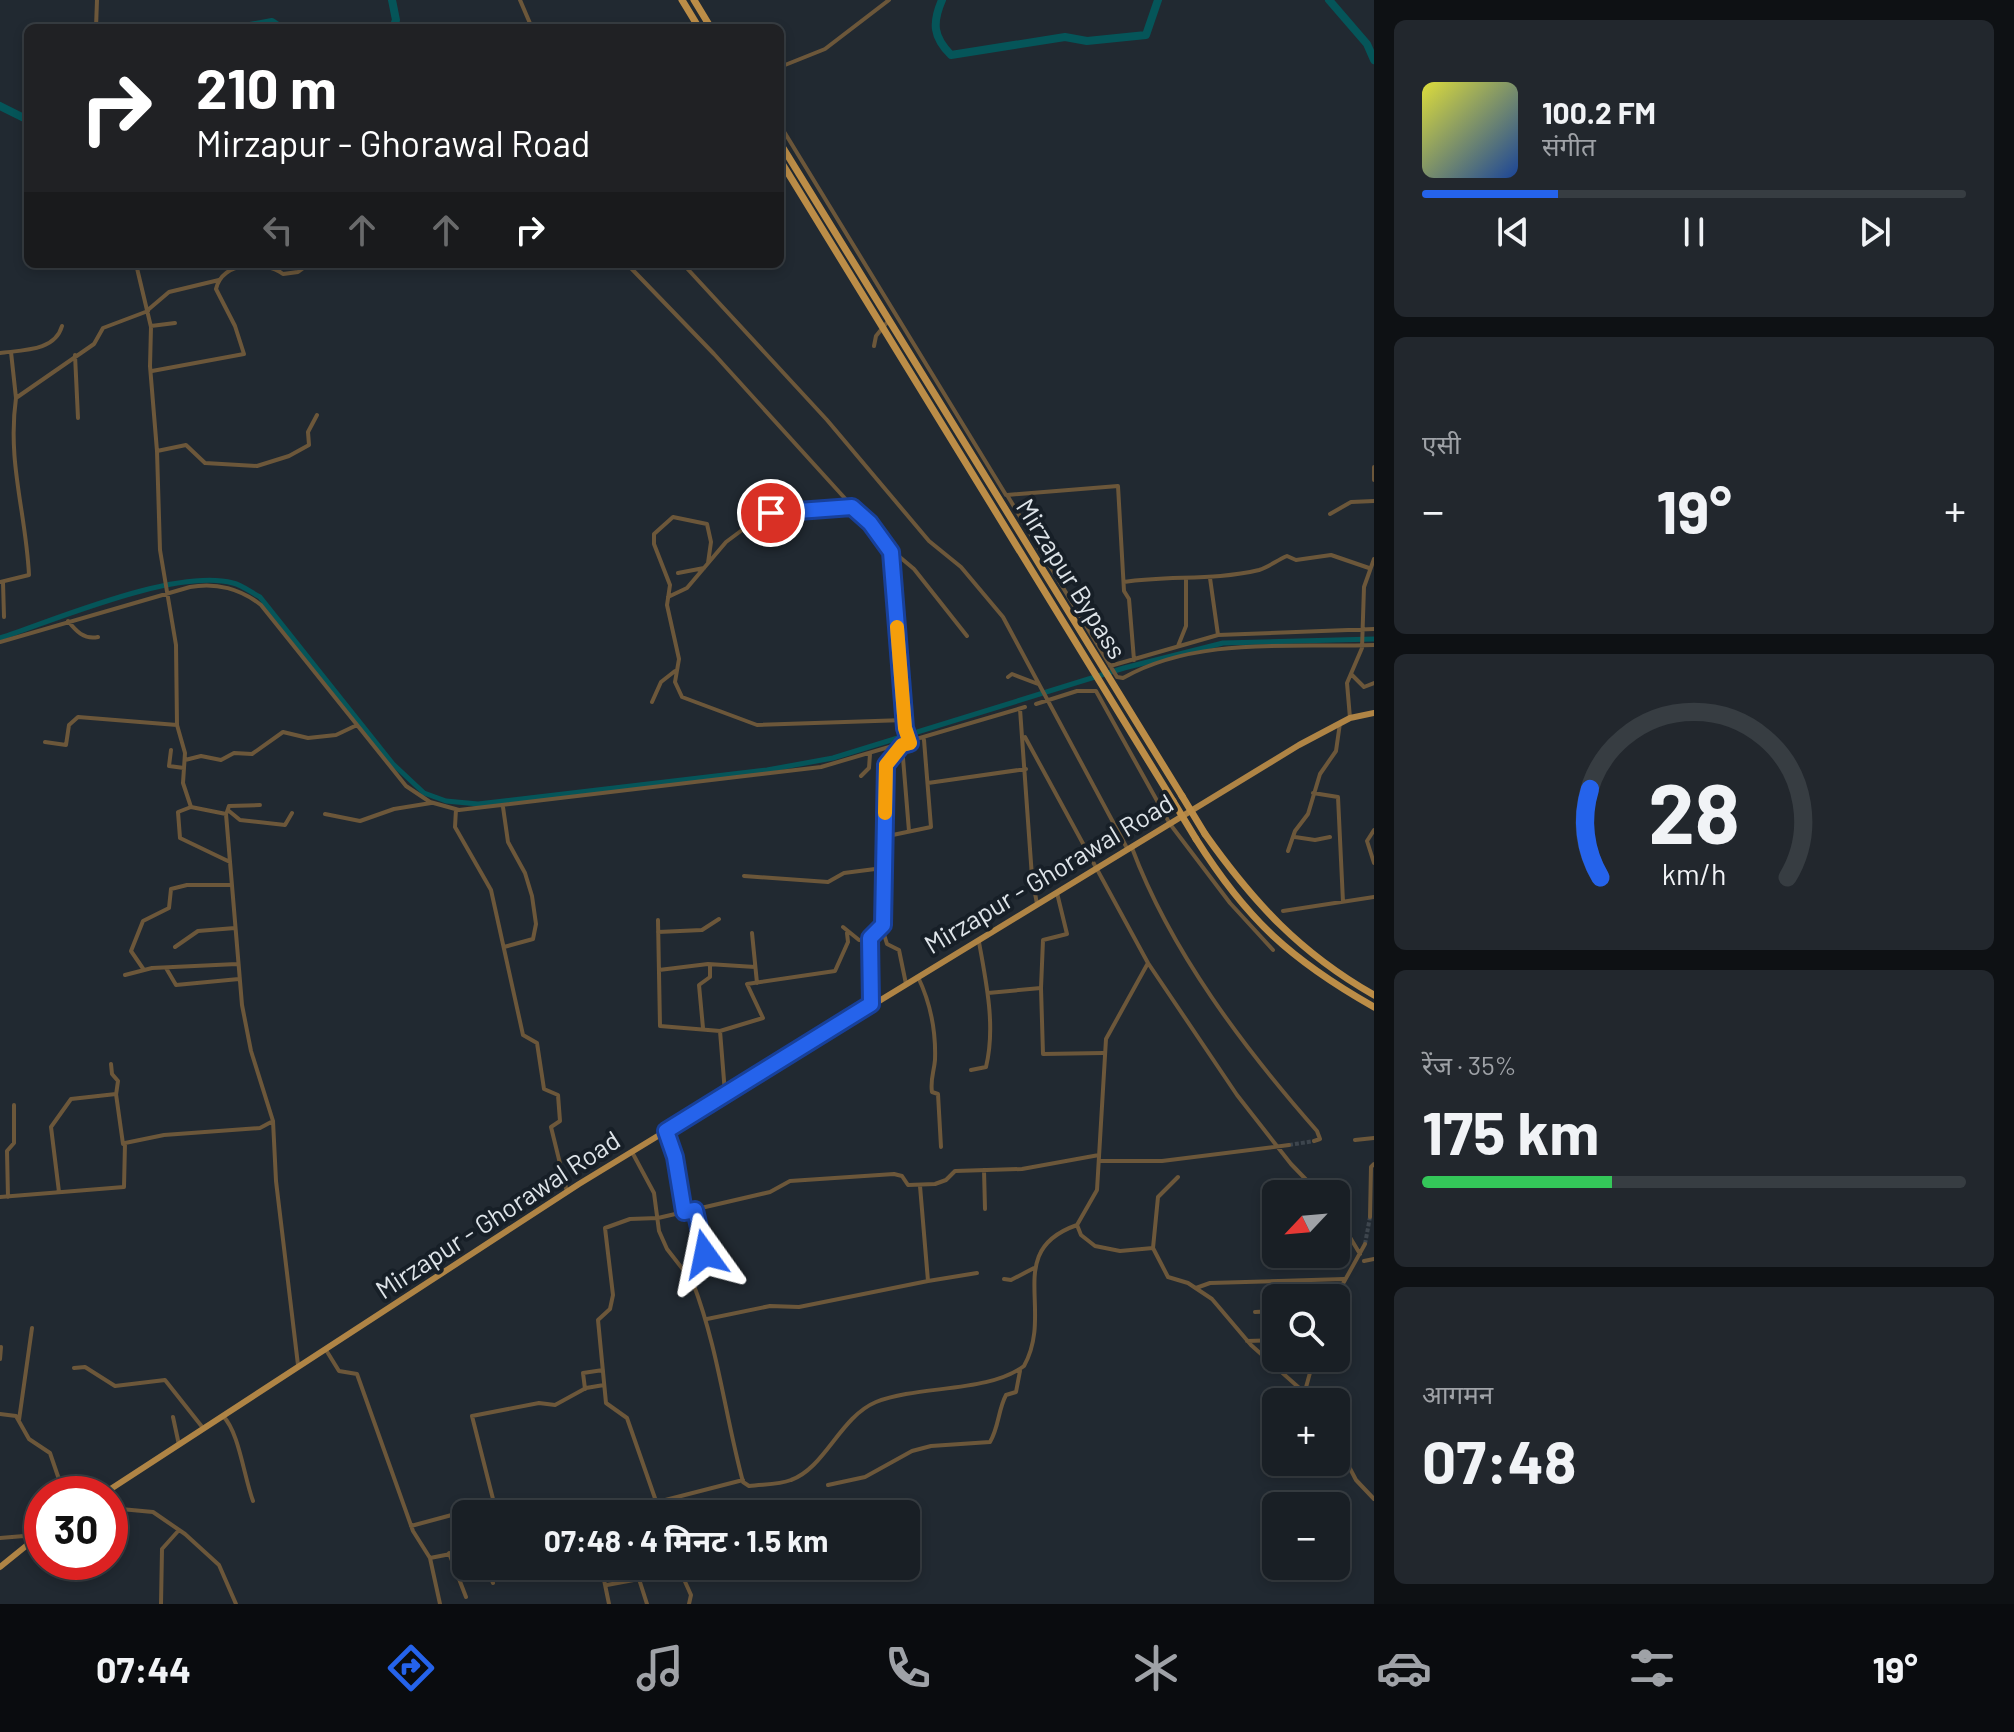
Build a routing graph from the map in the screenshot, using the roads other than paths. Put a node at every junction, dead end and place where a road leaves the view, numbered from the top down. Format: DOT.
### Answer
graph roads {
  1 [pos="97,0"];
  2 [pos="520,0"];
  3 [pos="682,0"];
  4 [pos="694,0"];
  5 [pos="889,0"];
  6 [pos="96,24"];
  7 [pos="530,24"];
  8 [pos="697,24"];
  9 [pos="709,24"];
  10 [pos="784,65"];
  11 [pos="784,132"];
  12 [pos="784,149"];
  13 [pos="784,166"];
  14 [pos="137,268"];
  15 [pos="233,268"];
  16 [pos="279,268"];
  17 [pos="304,268"];
  18 [pos="631,268"];
  19 [pos="687,268"];
  20 [pos="219,280"];
  21 [pos="148,310"];
  22 [pos="889,320"];
  23 [pos="175,323"];
  24 [pos="62,326"];
  25 [pos="151,326"];
  26 [pos="884,328"];
  27 [pos="874,346"];
  28 [pos="11,352"];
  29 [pos="0,353"];
  30 [pos="75,355"];
  31 [pos="152,371"];
  32 [pos="16,398"];
  33 [pos="317,415"];
  34 [pos="78,418"];
  35 [pos="157,451"];
  36 [pos="1374,467"];
  37 [pos="1374,480"];
  38 [pos="1007,496"];
  39 [pos="1374,501"];
  40 [pos="852,507"];
  41 [pos="1330,514"];
  42 [pos="889,548"];
  43 [pos="1374,559"];
  44 [pos="706,566"];
  45 [pos="1369,568"];
  46 [pos="678,573"];
  47 [pos="1210,578"];
  48 [pos="1186,580"];
  49 [pos="2,582"];
  50 [pos="1124,582"];
  51 [pos="164,592"];
  52 [pos="668,597"];
  53 [pos="4,617"];
  54 [pos="68,621"];
  55 [pos="1374,629"];
  56 [pos="1362,632"];
  57 [pos="1218,635"];
  58 [pos="967,636"];
  59 [pos="98,637"];
  60 [pos="0,642"];
  61 [pos="1362,643"];
  62 [pos="1374,645"];
  63 [pos="1178,646"];
  64 [pos="1134,660"];
  65 [pos="1111,668"];
  66 [pos="675,671"];
  67 [pos="1351,674"];
  68 [pos="1008,677"];
  69 [pos="1374,683"];
  70 [pos="1042,687"];
  71 [pos="1046,699"];
  72 [pos="652,702"];
  73 [pos="1036,704"];
  74 [pos="1374,713"];
  75 [pos="1350,718"];
  76 [pos="905,720"];
  77 [pos="1340,723"];
  78 [pos="177,725"];
  79 [pos="357,725"];
  80 [pos="1025,737"];
  81 [pos="909,740"];
  82 [pos="924,740"];
  83 [pos="45,742"];
  84 [pos="902,746"];
  85 [pos="171,750"];
  86 [pos="870,754"];
  87 [pos="185,760"];
  88 [pos="184,768"];
  89 [pos="1026,769"];
  90 [pos="861,776"];
  91 [pos="928,783"];
  92 [pos="1313,793"];
  93 [pos="433,803"];
  94 [pos="260,805"];
  95 [pos="191,807"];
  96 [pos="503,807"];
  97 [pos="456,809"];
  98 [pos="227,812"];
  99 [pos="292,813"];
  100 [pos="325,814"];
  101 [pos="1170,824"];
  102 [pos="1374,830"];
  103 [pos="909,831"];
  104 [pos="883,837"];
  105 [pos="1295,837"];
  106 [pos="1330,837"];
  107 [pos="1130,849"];
  108 [pos="1288,851"];
  109 [pos="231,863"];
  110 [pos="1374,863"];
  111 [pos="883,868"];
  112 [pos="1095,869"];
  113 [pos="744,876"];
  114 [pos="232,885"];
  115 [pos="1057,893"];
  116 [pos="1374,897"];
  117 [pos="1343,902"];
  118 [pos="1037,904"];
  119 [pos="1283,911"];
  120 [pos="719,919"];
  121 [pos="658,920"];
  122 [pos="843,927"];
  123 [pos="235,928"];
  124 [pos="882,928"];
  125 [pos="658,932"];
  126 [pos="752,933"];
  127 [pos="847,933"];
  128 [pos="978,939"];
  129 [pos="870,941"];
  130 [pos="175,947"];
  131 [pos="504,947"];
  132 [pos="1273,950"];
  133 [pos="1148,963"];
  134 [pos="237,964"];
  135 [pos="710,964"];
  136 [pos="755,967"];
  137 [pos="166,968"];
  138 [pos="144,970"];
  139 [pos="659,970"];
  140 [pos="125,975"];
  141 [pos="918,977"];
  142 [pos="239,979"];
  143 [pos="757,983"];
  144 [pos="906,984"];
  145 [pos="1041,988"];
  146 [pos="988,993"];
  147 [pos="1374,995"];
  148 [pos="871,1004"];
  149 [pos="1374,1007"];
  150 [pos="703,1028"];
  151 [pos="720,1031"];
  152 [pos="1103,1053"];
  153 [pos="111,1064"];
  154 [pos="971,1070"];
  155 [pos="725,1093"];
  156 [pos="115,1097"];
  157 [pos="14,1105"];
  158 [pos="273,1121"];
  159 [pos="666,1131"];
  160 [pos="1374,1138"];
  161 [pos="1355,1140"];
  162 [pos="1314,1141"];
  163 [pos="123,1144"];
  164 [pos="1289,1145"];
  165 [pos="1278,1146"];
  166 [pos="941,1147"];
  167 [pos="632,1152"];
  168 [pos="1099,1158"];
  169 [pos="1374,1164"];
  170 [pos="984,1170"];
  171 [pos="1178,1177"];
  172 [pos="1308,1180"];
  173 [pos="920,1186"];
  174 [pos="1373,1191"];
  175 [pos="59,1192"];
  176 [pos="567,1192"];
  177 [pos="0,1197"];
  178 [pos="8,1197"];
  179 [pos="985,1209"];
  180 [pos="695,1210"];
  181 [pos="684,1212"];
  182 [pos="1370,1217"];
  183 [pos="658,1218"];
  184 [pos="1077,1225"];
  185 [pos="1350,1237"];
  186 [pos="1365,1244"];
  187 [pos="1153,1248"];
  188 [pos="1360,1254"];
  189 [pos="1374,1259"];
  190 [pos="1364,1261"];
  191 [pos="1034,1268"];
  192 [pos="977,1273"];
  193 [pos="1004,1279"];
  194 [pos="1344,1279"];
  195 [pos="928,1281"];
  196 [pos="693,1283"];
  197 [pos="1275,1283"];
  198 [pos="1342,1284"];
  199 [pos="1196,1288"];
  200 [pos="1255,1312"];
  201 [pos="1262,1312"];
  202 [pos="707,1319"];
  203 [pos="32,1328"];
  204 [pos="1262,1340"];
  205 [pos="1247,1341"];
  206 [pos="1,1347"];
  207 [pos="326,1350"];
  208 [pos="1262,1355"];
  209 [pos="0,1359"];
  210 [pos="298,1367"];
  211 [pos="74,1368"];
  212 [pos="1020,1369"];
  213 [pos="603,1370"];
  214 [pos="1282,1372"];
  215 [pos="604,1385"];
  216 [pos="1301,1388"];
  217 [pos="585,1389"];
  218 [pos="0,1414"];
  219 [pos="223,1416"];
  220 [pos="173,1417"];
  221 [pos="19,1420"];
  222 [pos="203,1428"];
  223 [pos="179,1445"];
  224 [pos="1350,1469"];
  225 [pos="58,1476"];
  226 [pos="128,1478"];
  227 [pos="743,1480"];
  228 [pos="828,1485"];
  229 [pos="1374,1499"];
  230 [pos="655,1500"];
  231 [pos="670,1500"];
  232 [pos="253,1501"];
  233 [pos="128,1510"];
  234 [pos="411,1526"];
  235 [pos="179,1530"];
  236 [pos="24,1536"];
  237 [pos="0,1538"];
  238 [pos="24,1547"];
  239 [pos="449,1553"];
  240 [pos="452,1553"];
  241 [pos="430,1558"];
  242 [pos="0,1567"];
  243 [pos="492,1580"];
  244 [pos="606,1580"];
  245 [pos="684,1580"];
  246 [pos="493,1583"];
  247 [pos="607,1585"];
  248 [pos="466,1597"];
  249 [pos="647,1603"];
  250 [pos="161,1604"];
  251 [pos="236,1604"];
  252 [pos="440,1604"];
  253 [pos="609,1604"];
  254 [pos="639,1604"];
  255 [pos="689,1604"];
  1 -- 6 [label="street"];
  2 -- 7 [label="street"];
  3 -- 8 [label="highway"];
  4 -- 9 [label="highway"];
  5 -- 10 [label="street"];
  11 -- 38 [label="street"];
  12 -- 22 [label="highway, Mirzapur Bypass"];
  13 -- 26 [label="highway, Mirzapur Bypass"];
  14 -- 21 [label="street"];
  15 -- 20 [label="street"];
  16 -- 17 [label="street"];
  18 -- 40 [label="street"];
  19 -- 70 [label="street"];
  20 -- 21 [label="street"];
  20 -- 31 [label="street"];
  21 -- 25 [label="street"];
  21 -- 30 [label="street"];
  22 -- 26 [label="street"];
  22 -- 147 [label="highway, Mirzapur Bypass, bridge"];
  23 -- 25 [label="street"];
  24 -- 28 [label="street"];
  25 -- 31 [label="street"];
  26 -- 27 [label="street"];
  26 -- 149 [label="highway, Mirzapur Bypass, bridge"];
  28 -- 29 [label="street"];
  28 -- 32 [label="street"];
  30 -- 32 [label="street"];
  30 -- 34 [label="street"];
  31 -- 35 [label="street"];
  32 -- 49 [label="street"];
  33 -- 35 [label="street"];
  35 -- 51 [label="street"];
  36 -- 37 [label="street"];
  38 -- 50 [label="street"];
  38 -- 65 [label="street"];
  39 -- 41 [label="street"];
  40 -- 42 [label="street"];
  40 -- 44 [label="street"];
  42 -- 58 [label="street"];
  42 -- 76 [label="street"];
  43 -- 45 [label="street"];
  44 -- 46 [label="street"];
  44 -- 52 [label="street"];
  44 -- 52 [label="street"];
  45 -- 47 [label="street"];
  45 -- 56 [label="street"];
  47 -- 48 [label="street"];
  47 -- 57 [label="street"];
  48 -- 50 [label="street"];
  48 -- 63 [label="street"];
  49 -- 53 [label="street"];
  50 -- 64 [label="street"];
  51 -- 54 [label="street"];
  51 -- 78 [label="street"];
  51 -- 79 [label="street"];
  52 -- 66 [label="street"];
  54 -- 59 [label="street"];
  54 -- 60 [label="street"];
  55 -- 56 [label="street"];
  56 -- 57 [label="street"];
  56 -- 61 [label="street"];
  57 -- 63 [label="street"];
  61 -- 62 [label="street"];
  61 -- 65 [label="street"];
  61 -- 67 [label="street"];
  63 -- 64 [label="street"];
  64 -- 65 [label="street"];
  66 -- 72 [label="street"];
  66 -- 76 [label="street"];
  67 -- 69 [label="street"];
  67 -- 75 [label="street"];
  68 -- 70 [label="street"];
  70 -- 71 [label="street"];
  71 -- 73 [label="street"];
  71 -- 101 [label="street"];
  71 -- 107 [label="street"];
  74 -- 75 [label="main road, Mirzapur - Ghorawal Road"];
  75 -- 77 [label="main road, Mirzapur - Ghorawal Road"];
  76 -- 81 [label="street"];
  77 -- 92 [label="street"];
  77 -- 101 [label="main road, Mirzapur - Ghorawal Road"];
  78 -- 83 [label="street"];
  78 -- 87 [label="street"];
  79 -- 87 [label="street"];
  79 -- 93 [label="street"];
  80 -- 82 [label="street"];
  80 -- 89 [label="street"];
  80 -- 112 [label="street"];
  81 -- 82 [label="street"];
  81 -- 84 [label="street"];
  82 -- 91 [label="street"];
  84 -- 86 [label="street"];
  84 -- 103 [label="street"];
  84 -- 104 [label="street"];
  85 -- 88 [label="street"];
  86 -- 90 [label="street"];
  86 -- 96 [label="street"];
  87 -- 88 [label="street"];
  88 -- 95 [label="street"];
  89 -- 91 [label="street"];
  89 -- 118 [label="street"];
  91 -- 103 [label="street"];
  92 -- 105 [label="street"];
  92 -- 117 [label="street"];
  93 -- 97 [label="street"];
  93 -- 100 [label="street"];
  94 -- 98 [label="street"];
  95 -- 98 [label="street"];
  95 -- 109 [label="street"];
  96 -- 97 [label="street"];
  96 -- 131 [label="street"];
  97 -- 131 [label="street"];
  98 -- 99 [label="street"];
  98 -- 109 [label="street"];
  101 -- 107 [label="main road, Mirzapur - Ghorawal Road"];
  101 -- 132 [label="street"];
  102 -- 110 [label="street"];
  103 -- 104 [label="street"];
  104 -- 111 [label="street"];
  105 -- 106 [label="street"];
  105 -- 108 [label="street"];
  107 -- 112 [label="main road, Mirzapur - Ghorawal Road"];
  107 -- 162 [label="street"];
  109 -- 114 [label="street"];
  111 -- 113 [label="street"];
  111 -- 124 [label="street"];
  112 -- 115 [label="main road, Mirzapur - Ghorawal Road"];
  112 -- 133 [label="street"];
  114 -- 123 [label="street"];
  114 -- 138 [label="street"];
  115 -- 118 [label="main road, Mirzapur - Ghorawal Road"];
  115 -- 145 [label="street"];
  116 -- 117 [label="street"];
  117 -- 119 [label="street"];
  118 -- 128 [label="main road, Mirzapur - Ghorawal Road"];
  120 -- 125 [label="street"];
  121 -- 125 [label="street"];
  122 -- 127 [label="street"];
  123 -- 130 [label="street"];
  123 -- 134 [label="street"];
  124 -- 129 [label="street"];
  124 -- 144 [label="street"];
  125 -- 139 [label="street"];
  126 -- 136 [label="street"];
  127 -- 129 [label="street"];
  127 -- 143 [label="street"];
  128 -- 141 [label="main road, Mirzapur - Ghorawal Road"];
  128 -- 146 [label="street"];
  129 -- 148 [label="street"];
  131 -- 176 [label="street"];
  133 -- 152 [label="street"];
  133 -- 165 [label="street"];
  134 -- 137 [label="street"];
  134 -- 142 [label="street"];
  135 -- 136 [label="street"];
  135 -- 139 [label="street"];
  135 -- 150 [label="street"];
  136 -- 143 [label="street"];
  137 -- 138 [label="street"];
  137 -- 142 [label="street"];
  138 -- 140 [label="street"];
  139 -- 150 [label="street"];
  141 -- 144 [label="main road, Mirzapur - Ghorawal Road"];
  141 -- 166 [label="street"];
  142 -- 158 [label="street"];
  143 -- 151 [label="street"];
  144 -- 148 [label="main road, Mirzapur - Ghorawal Road"];
  145 -- 146 [label="street"];
  145 -- 152 [label="street"];
  146 -- 154 [label="street"];
  148 -- 155 [label="main road, Mirzapur - Ghorawal Road"];
  150 -- 151 [label="street"];
  151 -- 155 [label="street"];
  152 -- 168 [label="street"];
  153 -- 156 [label="street"];
  155 -- 159 [label="main road, Mirzapur - Ghorawal Road"];
  156 -- 163 [label="street"];
  156 -- 175 [label="street"];
  157 -- 178 [label="street"];
  158 -- 163 [label="street"];
  158 -- 210 [label="street"];
  159 -- 167 [label="main road, Mirzapur - Ghorawal Road"];
  159 -- 181 [label="street"];
  160 -- 161 [label="street"];
  163 -- 175 [label="street"];
  164 -- 165 [label="street"];
  165 -- 168 [label="street"];
  165 -- 172 [label="street"];
  167 -- 176 [label="main road, Mirzapur - Ghorawal Road"];
  167 -- 183 [label="street"];
  168 -- 170 [label="street"];
  168 -- 184 [label="street"];
  169 -- 174 [label="street"];
  170 -- 173 [label="street"];
  170 -- 179 [label="street"];
  171 -- 187 [label="street"];
  173 -- 180 [label="street"];
  173 -- 195 [label="street"];
  174 -- 182 [label="street"];
  175 -- 178 [label="street"];
  176 -- 207 [label="main road, Mirzapur - Ghorawal Road"];
  177 -- 178 [label="street"];
  180 -- 181 [label="street"];
  180 -- 196 [label="street"];
  181 -- 183 [label="street"];
  183 -- 196 [label="street"];
  183 -- 213 [label="street"];
  184 -- 187 [label="street"];
  184 -- 191 [label="street"];
  185 -- 188 [label="street"];
  186 -- 188 [label="street"];
  187 -- 199 [label="street"];
  188 -- 194 [label="street"];
  189 -- 190 [label="street"];
  191 -- 193 [label="street"];
  191 -- 212 [label="street"];
  192 -- 195 [label="street"];
  194 -- 197 [label="street"];
  194 -- 198 [label="street"];
  195 -- 202 [label="street"];
  196 -- 202 [label="street"];
  197 -- 199 [label="street"];
  199 -- 205 [label="street"];
  200 -- 201 [label="street"];
  202 -- 227 [label="street"];
  203 -- 221 [label="street"];
  204 -- 205 [label="street"];
  205 -- 208 [label="street"];
  206 -- 209 [label="street"];
  207 -- 210 [label="main road, Mirzapur - Ghorawal Road"];
  207 -- 234 [label="street"];
  210 -- 219 [label="main road, Mirzapur - Ghorawal Road"];
  211 -- 222 [label="street"];
  212 -- 227 [label="street"];
  212 -- 228 [label="street"];
  213 -- 215 [label="street"];
  213 -- 217 [label="street"];
  214 -- 216 [label="street"];
  215 -- 217 [label="street"];
  215 -- 230 [label="street"];
  217 -- 234 [label="street"];
  218 -- 221 [label="street"];
  219 -- 222 [label="main road, Mirzapur - Ghorawal Road"];
  219 -- 232 [label="street"];
  220 -- 223 [label="street"];
  221 -- 225 [label="street"];
  222 -- 223 [label="main road, Mirzapur - Ghorawal Road"];
  223 -- 226 [label="main road, Mirzapur - Ghorawal Road"];
  224 -- 229 [label="street"];
  227 -- 231 [label="street"];
  233 -- 235 [label="street"];
  234 -- 241 [label="street"];
  235 -- 250 [label="street"];
  235 -- 251 [label="street"];
  236 -- 237 [label="street"];
  238 -- 242 [label="main road"];
  239 -- 240 [label="street"];
  239 -- 241 [label="street"];
  239 -- 248 [label="street"];
  241 -- 252 [label="street"];
  243 -- 246 [label="street"];
  244 -- 247 [label="street"];
  245 -- 255 [label="street"];
  247 -- 249 [label="street"];
  247 -- 253 [label="street"];
  249 -- 254 [label="street"];
}
